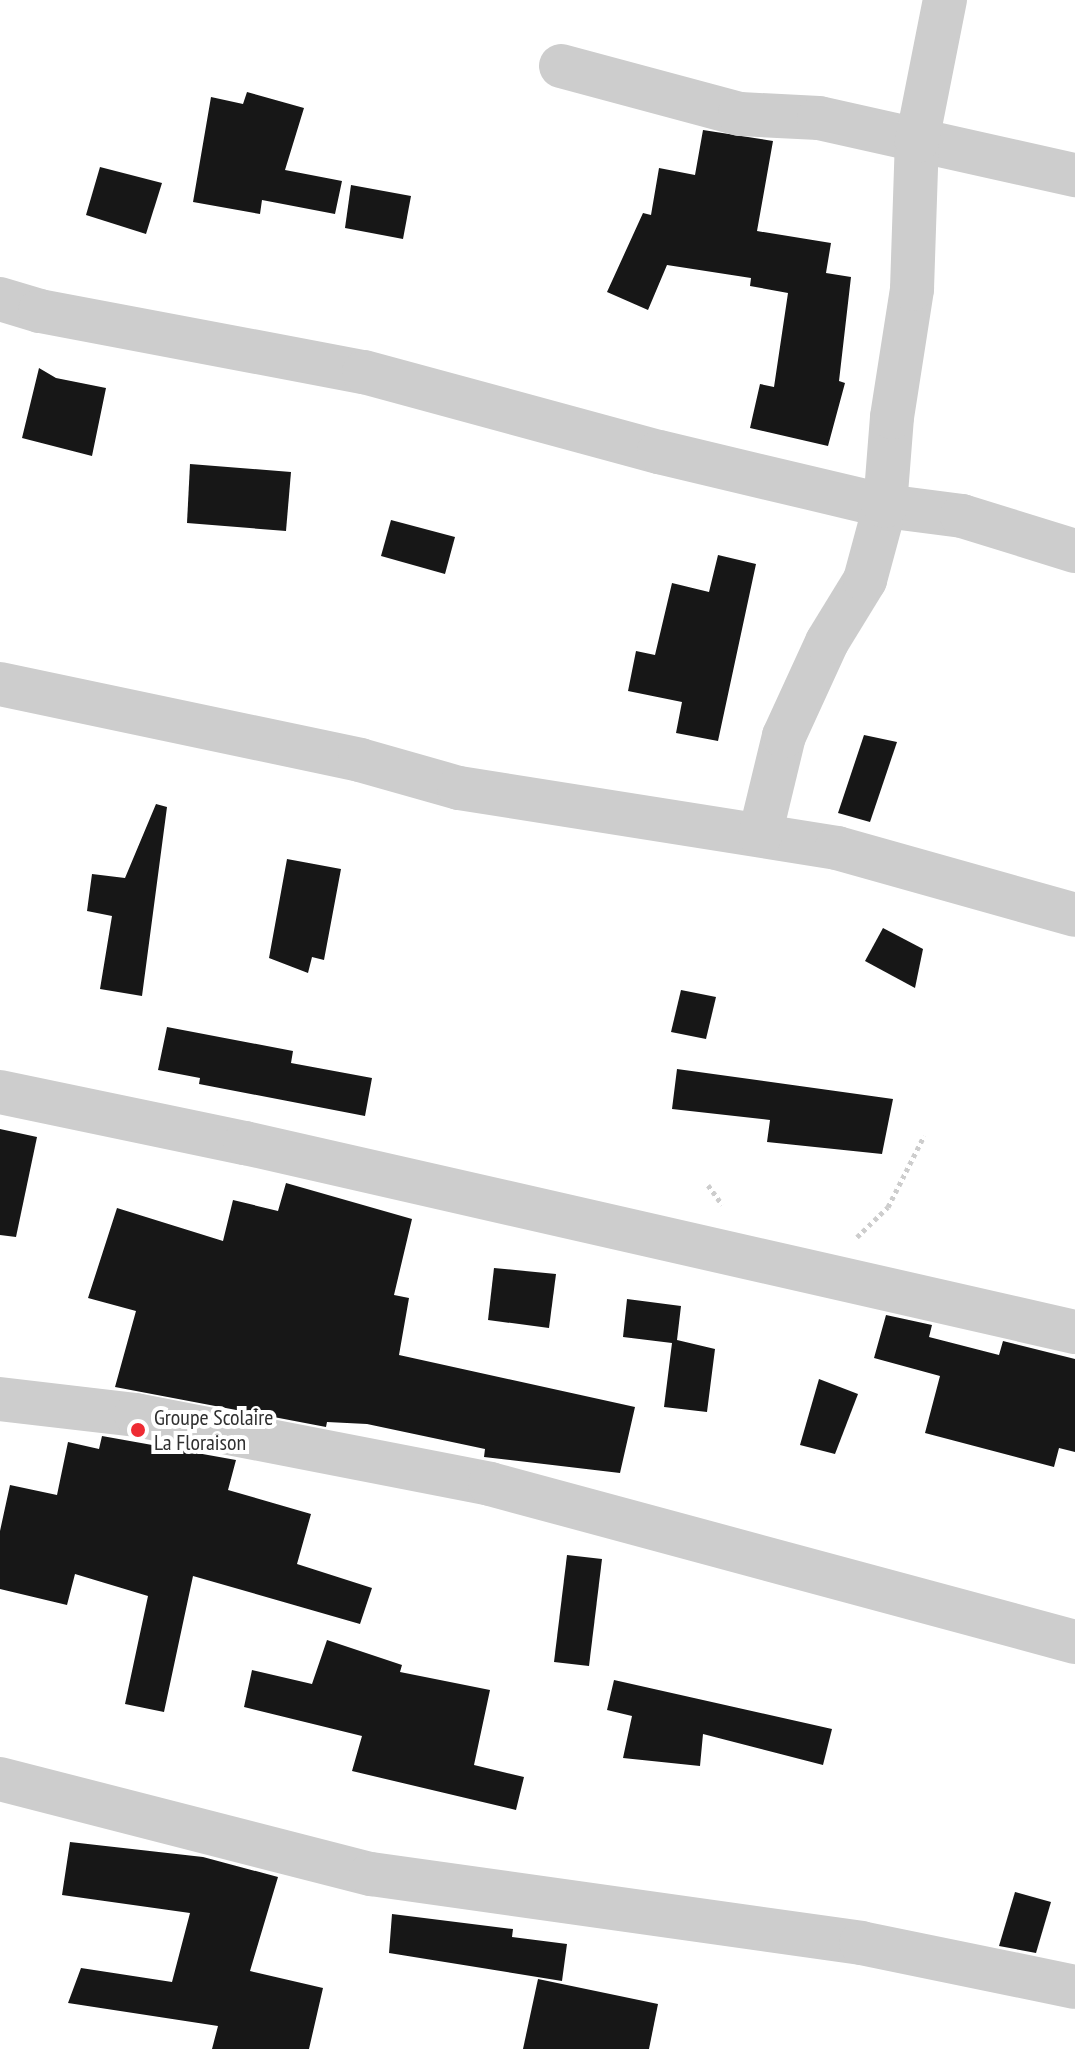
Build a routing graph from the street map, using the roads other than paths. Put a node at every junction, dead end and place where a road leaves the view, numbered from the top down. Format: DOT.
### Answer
graph roads {
  1 [pos="945,0"];
  2 [pos="561,66"];
  3 [pos="917,141"];
  4 [pos="1075,175"];
  5 [pos="0,299"];
  6 [pos="885,506"];
  7 [pos="1075,551"];
  8 [pos="0,684"];
  9 [pos="760,835"];
  10 [pos="1075,915"];
  11 [pos="0,1092"];
  12 [pos="1075,1332"];
  13 [pos="0,1399"];
  14 [pos="1075,1642"];
  15 [pos="0,1779"];
  16 [pos="1075,1987"];
  1 -- 3 [label="street"];
  2 -- 3 [label="street"];
  3 -- 4 [label="street"];
  3 -- 6 [label="street"];
  5 -- 6 [label="street"];
  6 -- 7 [label="street"];
  6 -- 9 [label="street"];
  8 -- 9 [label="street"];
  9 -- 10 [label="street"];
  11 -- 12 [label="street"];
  13 -- 14 [label="street"];
  15 -- 16 [label="street"];
}
